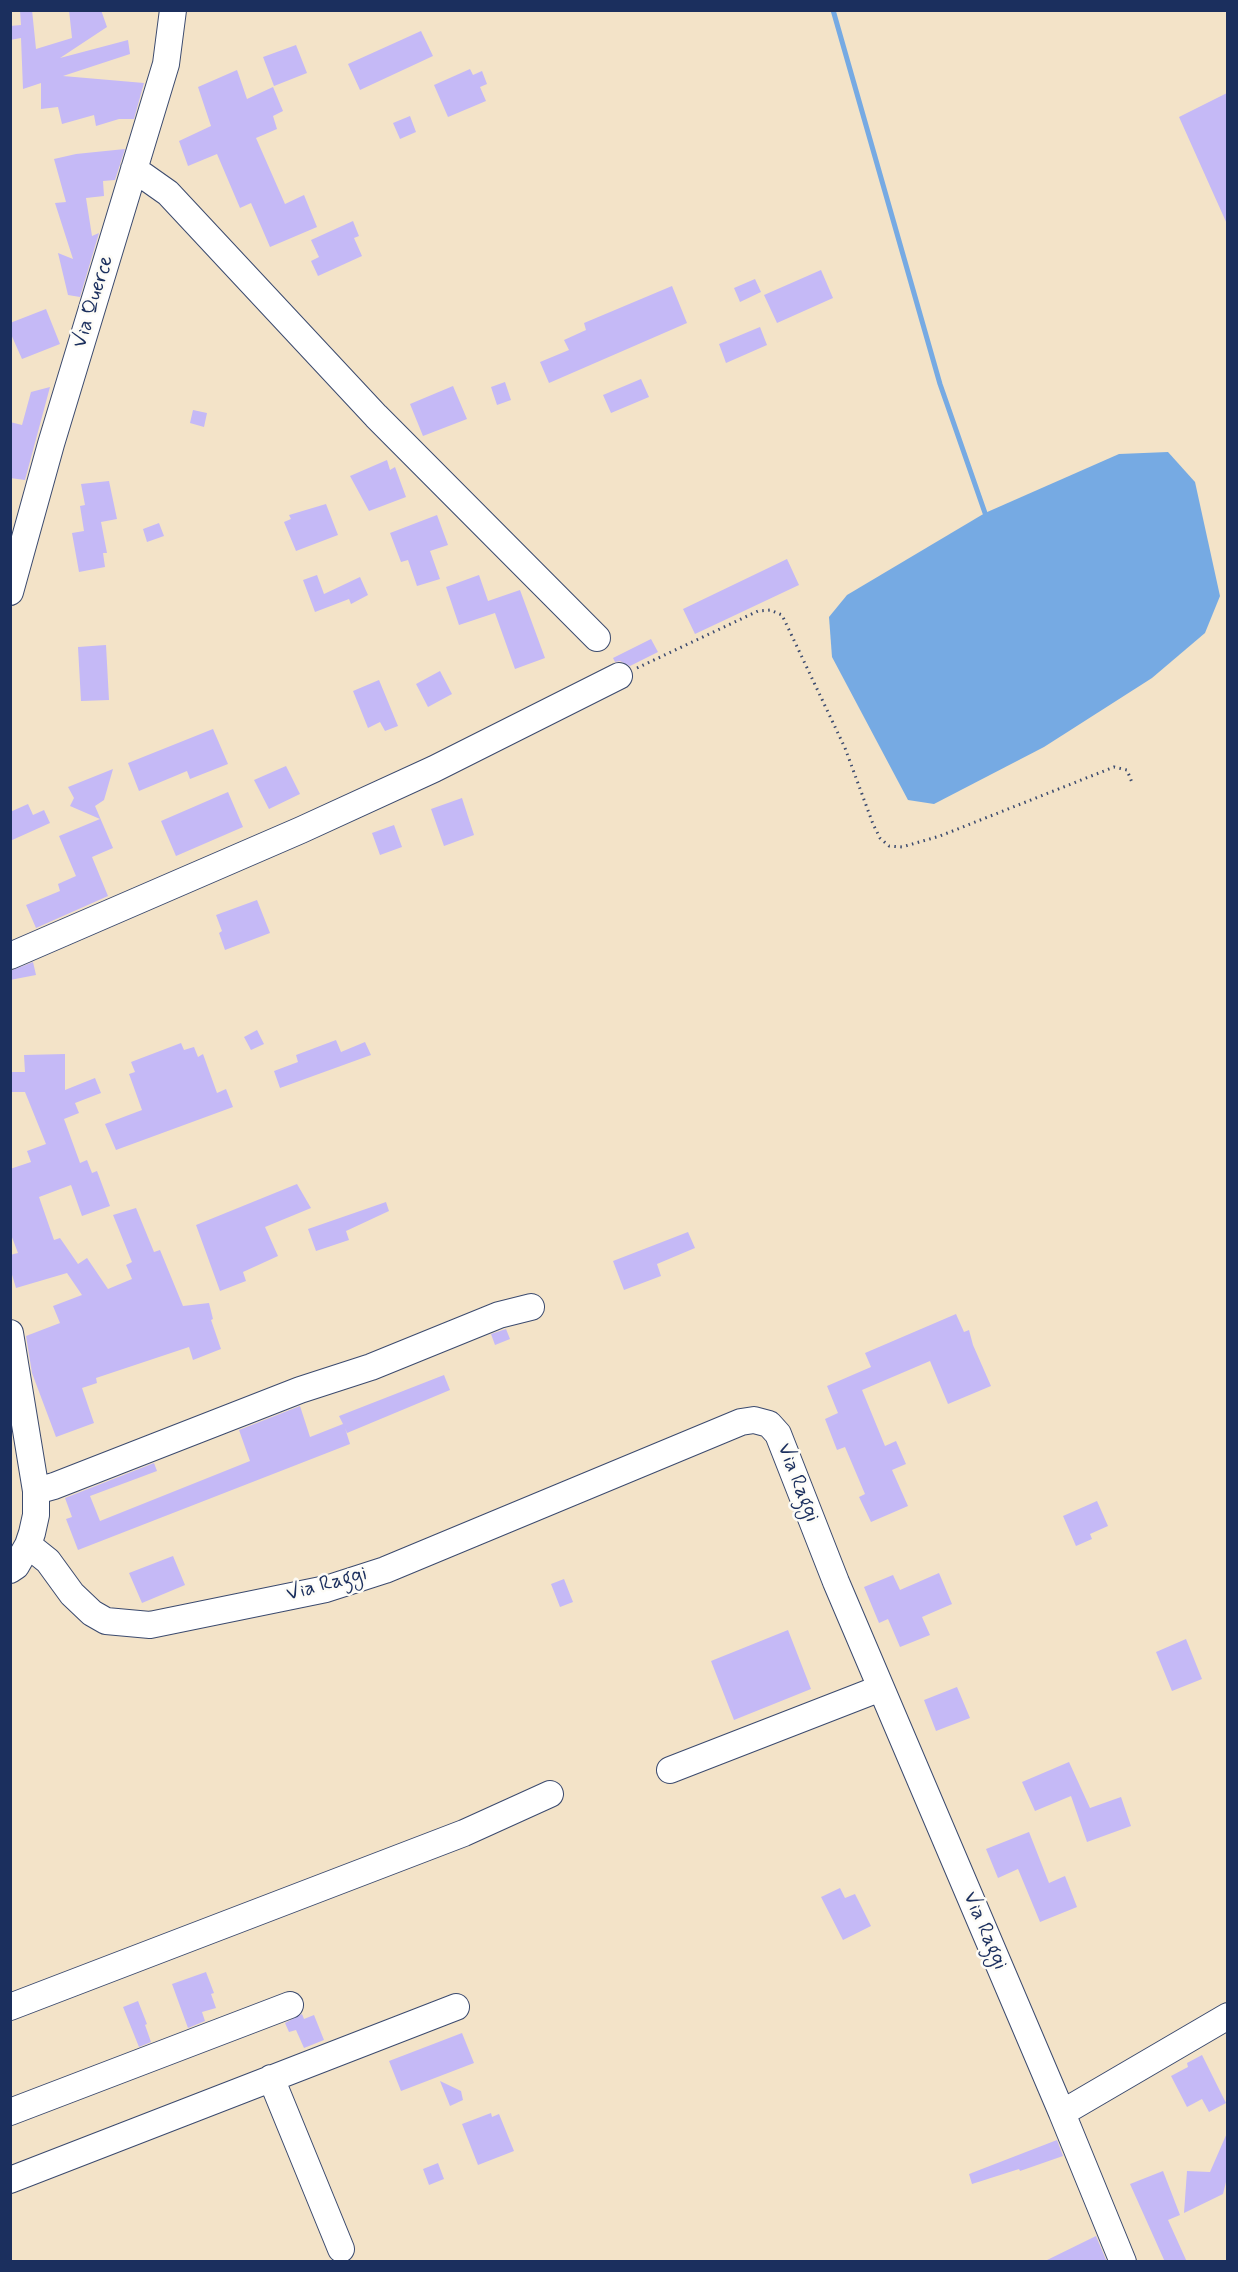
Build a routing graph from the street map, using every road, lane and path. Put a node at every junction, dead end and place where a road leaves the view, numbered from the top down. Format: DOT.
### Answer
graph roads {
  1 [pos="173,10"];
  2 [pos="134,169"];
  3 [pos="10,592"];
  4 [pos="597,638"];
  5 [pos="619,676"];
  6 [pos="1133,785"];
  7 [pos="10,956"];
  8 [pos="531,1307"];
  9 [pos="10,1333"];
  10 [pos="36,1491"];
  11 [pos="28,1545"];
  12 [pos="10,1570"];
  13 [pos="881,1688"];
  14 [pos="670,1770"];
  15 [pos="550,1794"];
  16 [pos="291,2005"];
  17 [pos="10,2007"];
  18 [pos="456,2007"];
  19 [pos="1227,2016"];
  20 [pos="271,2078"];
  21 [pos="10,2112"];
  22 [pos="1062,2113"];
  23 [pos="10,2180"];
  24 [pos="341,2249"];
  25 [pos="1123,2262"];
  1 -- 2 [label="street, Via Querce"];
  2 -- 3 [label="street, Via Querce"];
  2 -- 4 [label="street"];
  5 -- 6 [label="path"];
  5 -- 7 [label="street"];
  8 -- 10 [label="street"];
  9 -- 10 [label="street"];
  10 -- 11 [label="street"];
  11 -- 12 [label="street"];
  11 -- 13 [label="street, Via Raggi"];
  13 -- 14 [label="street"];
  13 -- 22 [label="street, Via Raggi"];
  15 -- 17 [label="street"];
  16 -- 21 [label="street"];
  18 -- 20 [label="street"];
  19 -- 22 [label="street"];
  20 -- 23 [label="street"];
  20 -- 24 [label="street"];
  22 -- 25 [label="street, Via Raggi"];
}
